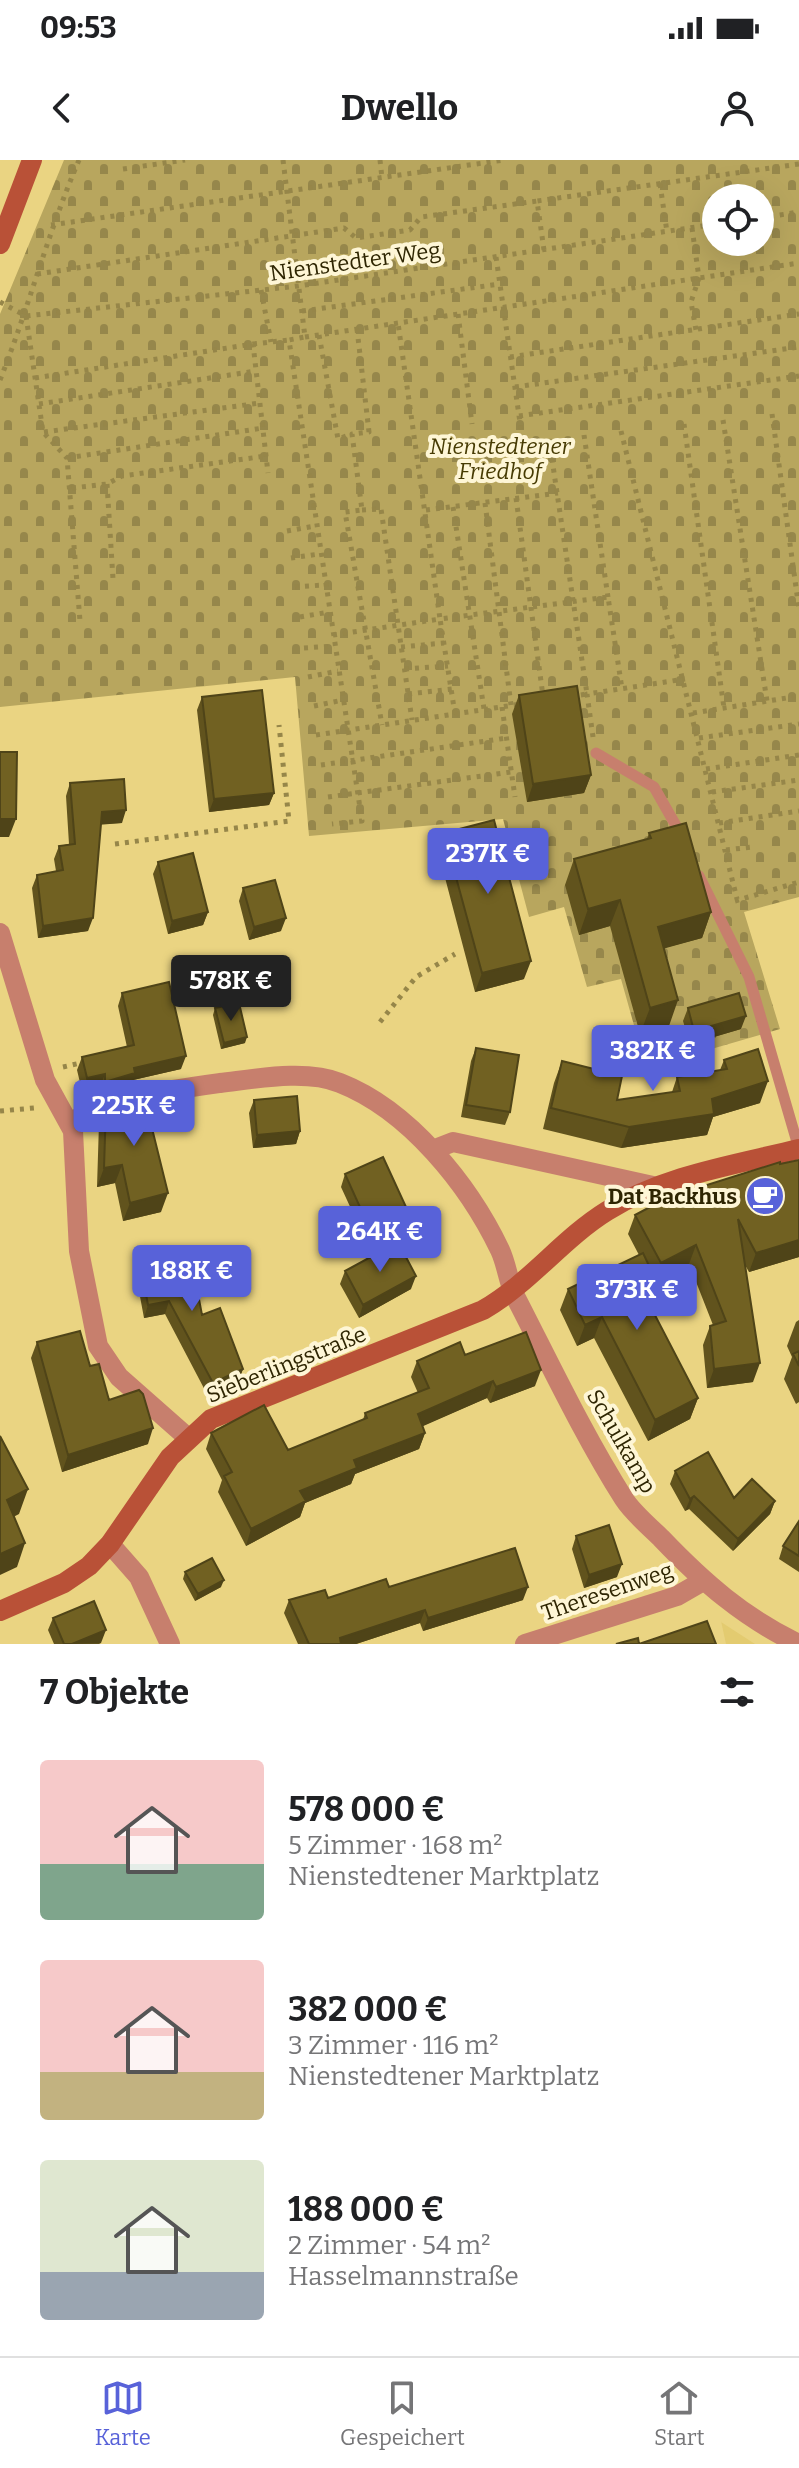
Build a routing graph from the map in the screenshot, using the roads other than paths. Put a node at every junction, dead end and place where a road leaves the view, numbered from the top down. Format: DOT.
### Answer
graph roads {
  1 [pos="32,160"];
  2 [pos="0,244"];
  3 [pos="596,753"];
  4 [pos="690,854"];
  5 [pos="696,868"];
  6 [pos="0,933"];
  7 [pos="69,1123"];
  8 [pos="435,1149"];
  9 [pos="799,1149"];
  10 [pos="653,1186"];
  11 [pos="513,1292"];
  12 [pos="187,1437"];
  13 [pos="110,1544"];
  14 [pos="703,1581"];
  15 [pos="0,1611"];
  16 [pos="170,1644"];
  17 [pos="525,1644"];
  18 [pos="799,1644"];
  1 -- 2 [label="street"];
  3 -- 4 [label="lane"];
  5 -- 9 [label="lane"];
  6 -- 7 [label="street"];
  7 -- 8 [label="street, Schulkamp"];
  7 -- 12 [label="street"];
  8 -- 10 [label="street"];
  8 -- 11 [label="street, Schulkamp"];
  9 -- 10 [label="street, Sieberlingstraße"];
  10 -- 11 [label="street, Sieberlingstraße"];
  11 -- 12 [label="street, Sieberlingstraße"];
  11 -- 14 [label="street, Schulkamp"];
  12 -- 13 [label="street, Sieberlingstraße"];
  13 -- 15 [label="street, Sieberlingstraße"];
  13 -- 16 [label="street"];
  14 -- 17 [label="street, Theresenweg"];
  14 -- 18 [label="street, Schulkamp"];
}
